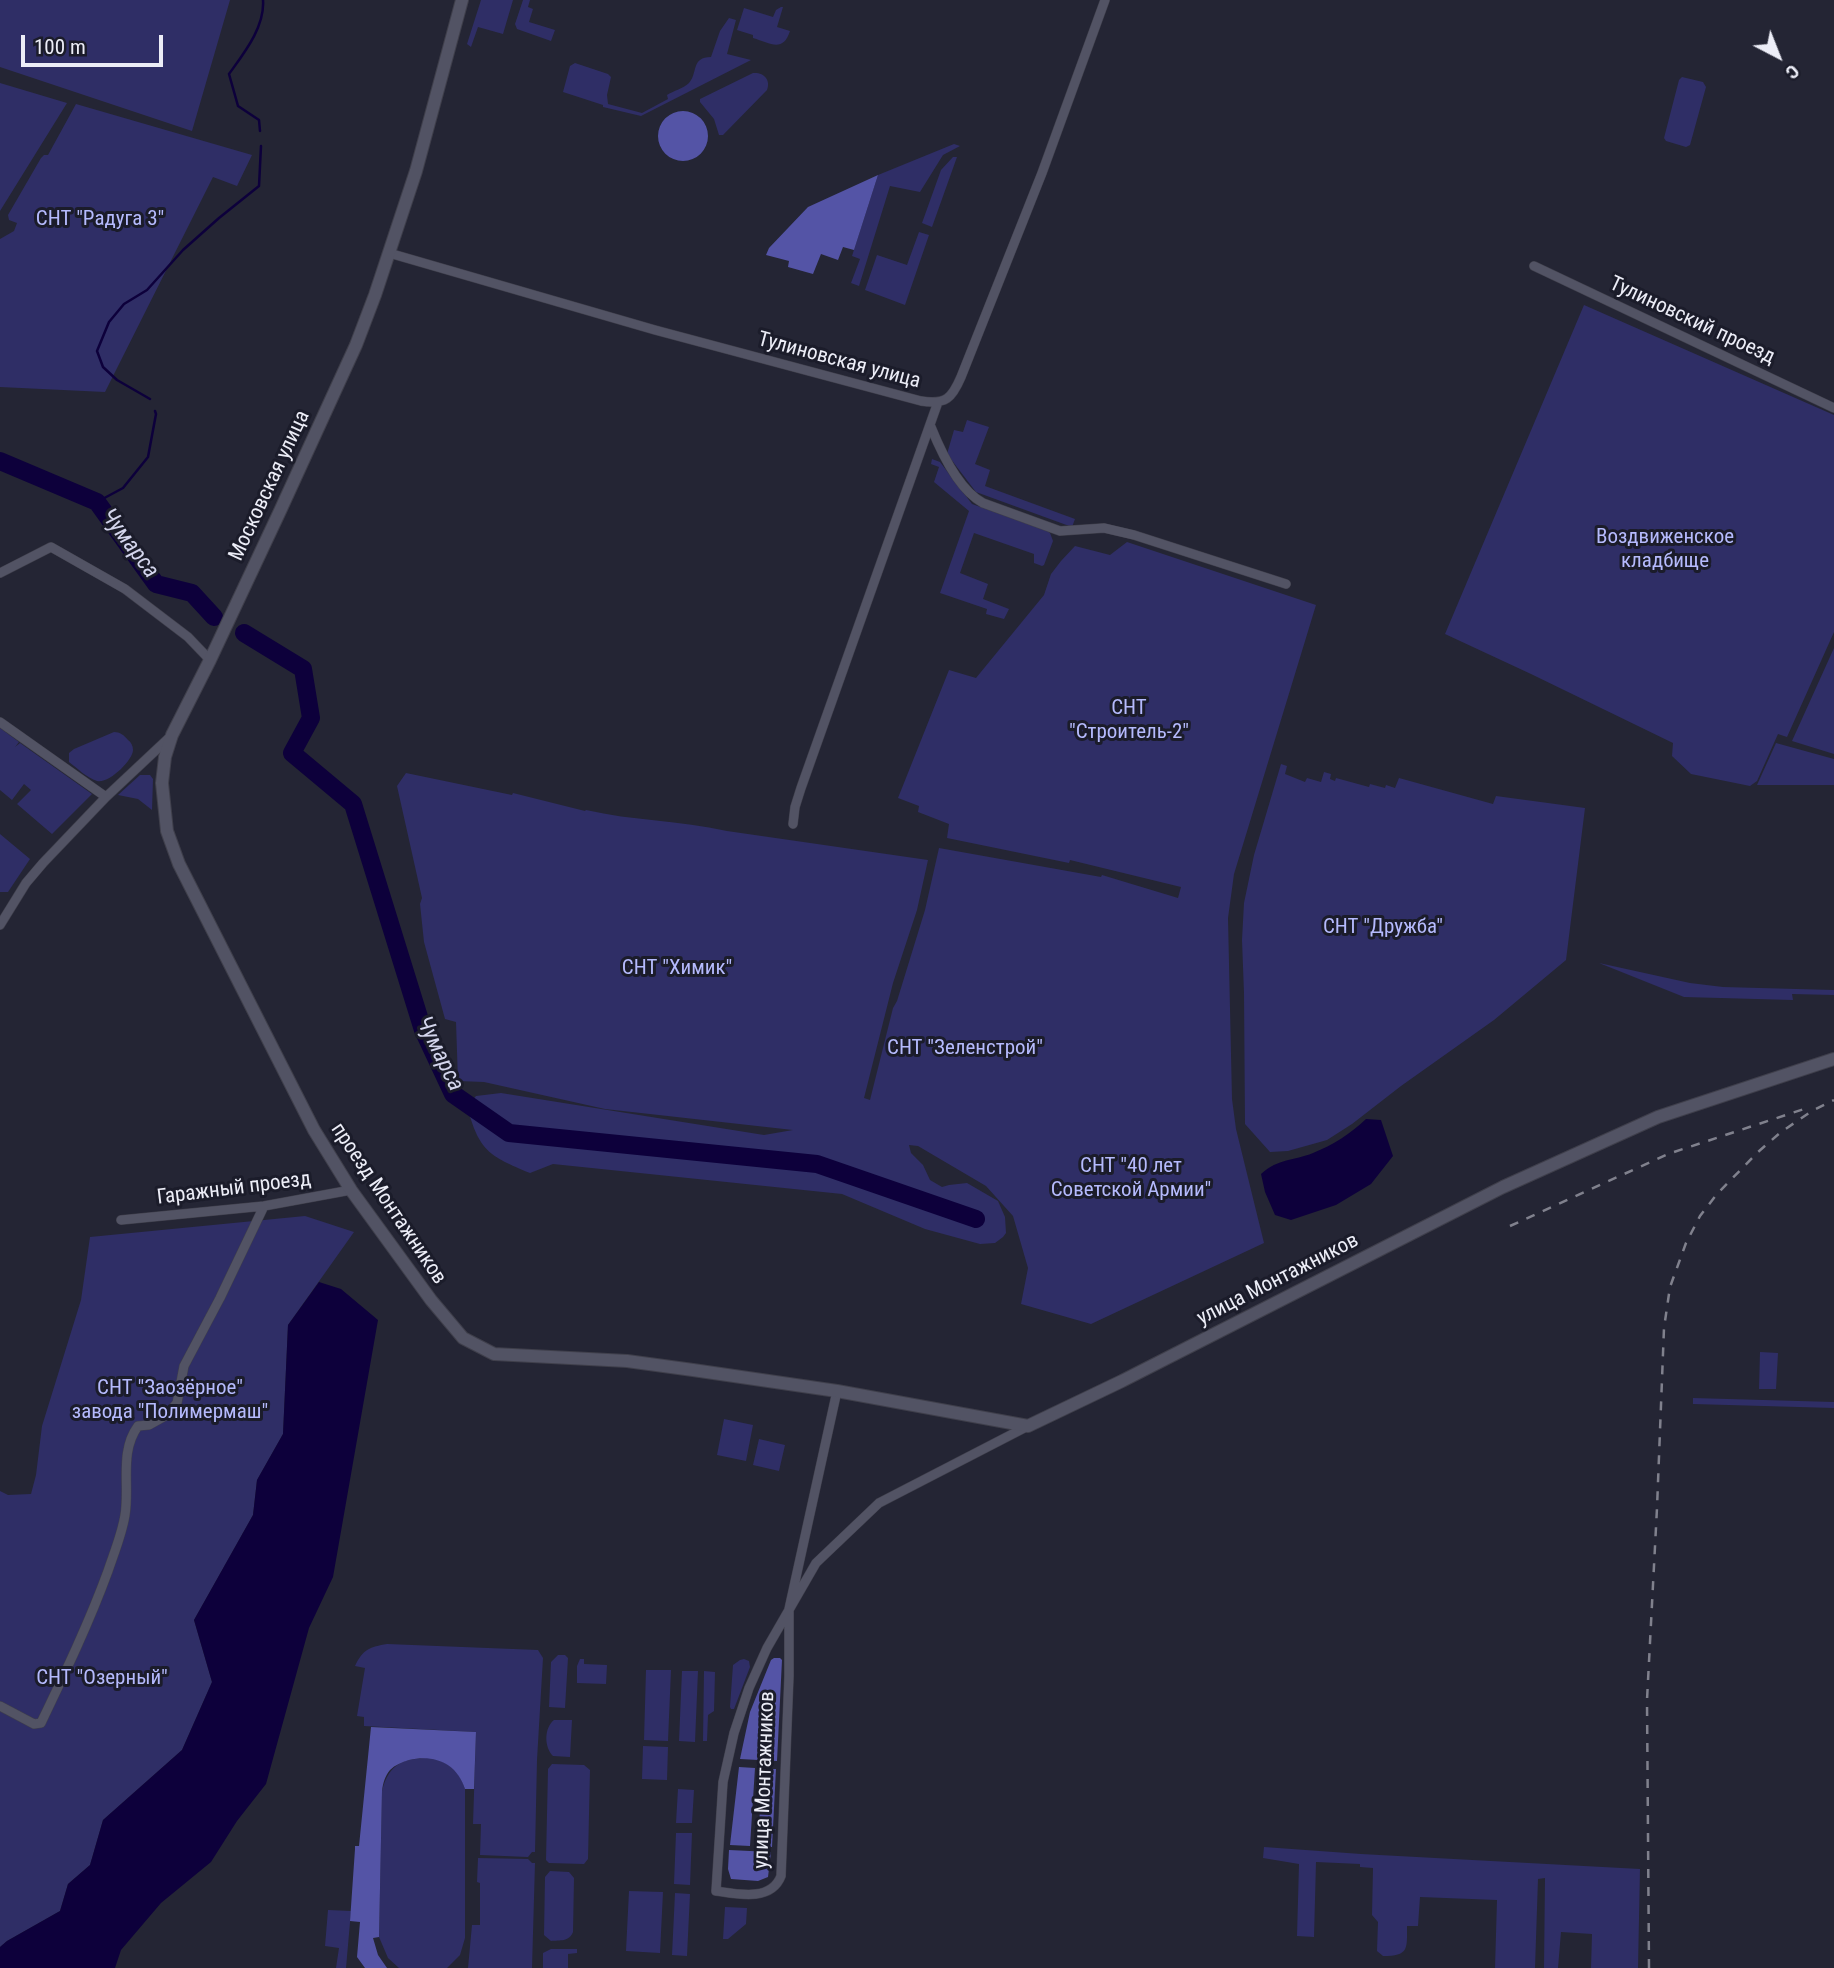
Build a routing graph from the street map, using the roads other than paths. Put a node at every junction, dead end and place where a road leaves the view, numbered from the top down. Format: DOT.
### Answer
graph roads {
  1 [pos="463,0"];
  2 [pos="1105,0"];
  3 [pos="389,253"];
  4 [pos="1534,266"];
  5 [pos="939,402"];
  6 [pos="1834,408"];
  7 [pos="931,427"];
  8 [pos="0,573"];
  9 [pos="1286,584"];
  10 [pos="210,660"];
  11 [pos="0,722"];
  12 [pos="172,735"];
  13 [pos="106,797"];
  14 [pos="793,824"];
  15 [pos="0,925"];
  16 [pos="1834,1059"];
  17 [pos="351,1190"];
  18 [pos="264,1206"];
  19 [pos="121,1220"];
  20 [pos="837,1391"];
  21 [pos="1028,1426"];
  22 [pos="789,1609"];
  23 [pos="0,1706"];
  1 -- 3 [label="main road, Московская улица"];
  2 -- 5 [label="street, Тулиновская улица"];
  3 -- 5 [label="street, Тулиновская улица"];
  3 -- 10 [label="main road, Московская улица"];
  4 -- 6 [label="street, Тулиновский проезд"];
  5 -- 7 [label="street"];
  7 -- 9 [label="street"];
  7 -- 14 [label="street"];
  8 -- 10 [label="street"];
  10 -- 12 [label="main road, Московская улица"];
  11 -- 13 [label="street"];
  12 -- 13 [label="street, Московская улица"];
  12 -- 17 [label="main road, проезд Монтажников"];
  13 -- 15 [label="street, Московская улица"];
  16 -- 21 [label="main road, улица Монтажников"];
  17 -- 18 [label="street, Гаражный проезд"];
  17 -- 20 [label="main road, проезд Монтажников"];
  18 -- 19 [label="street, Гаражный проезд"];
  18 -- 23 [label="street"];
  20 -- 21 [label="main road, проезд Монтажников"];
  20 -- 22 [label="street"];
  21 -- 22 [label="street, улица Монтажников"];
  22 -- 22 [label="street, улица Монтажников"];
}
